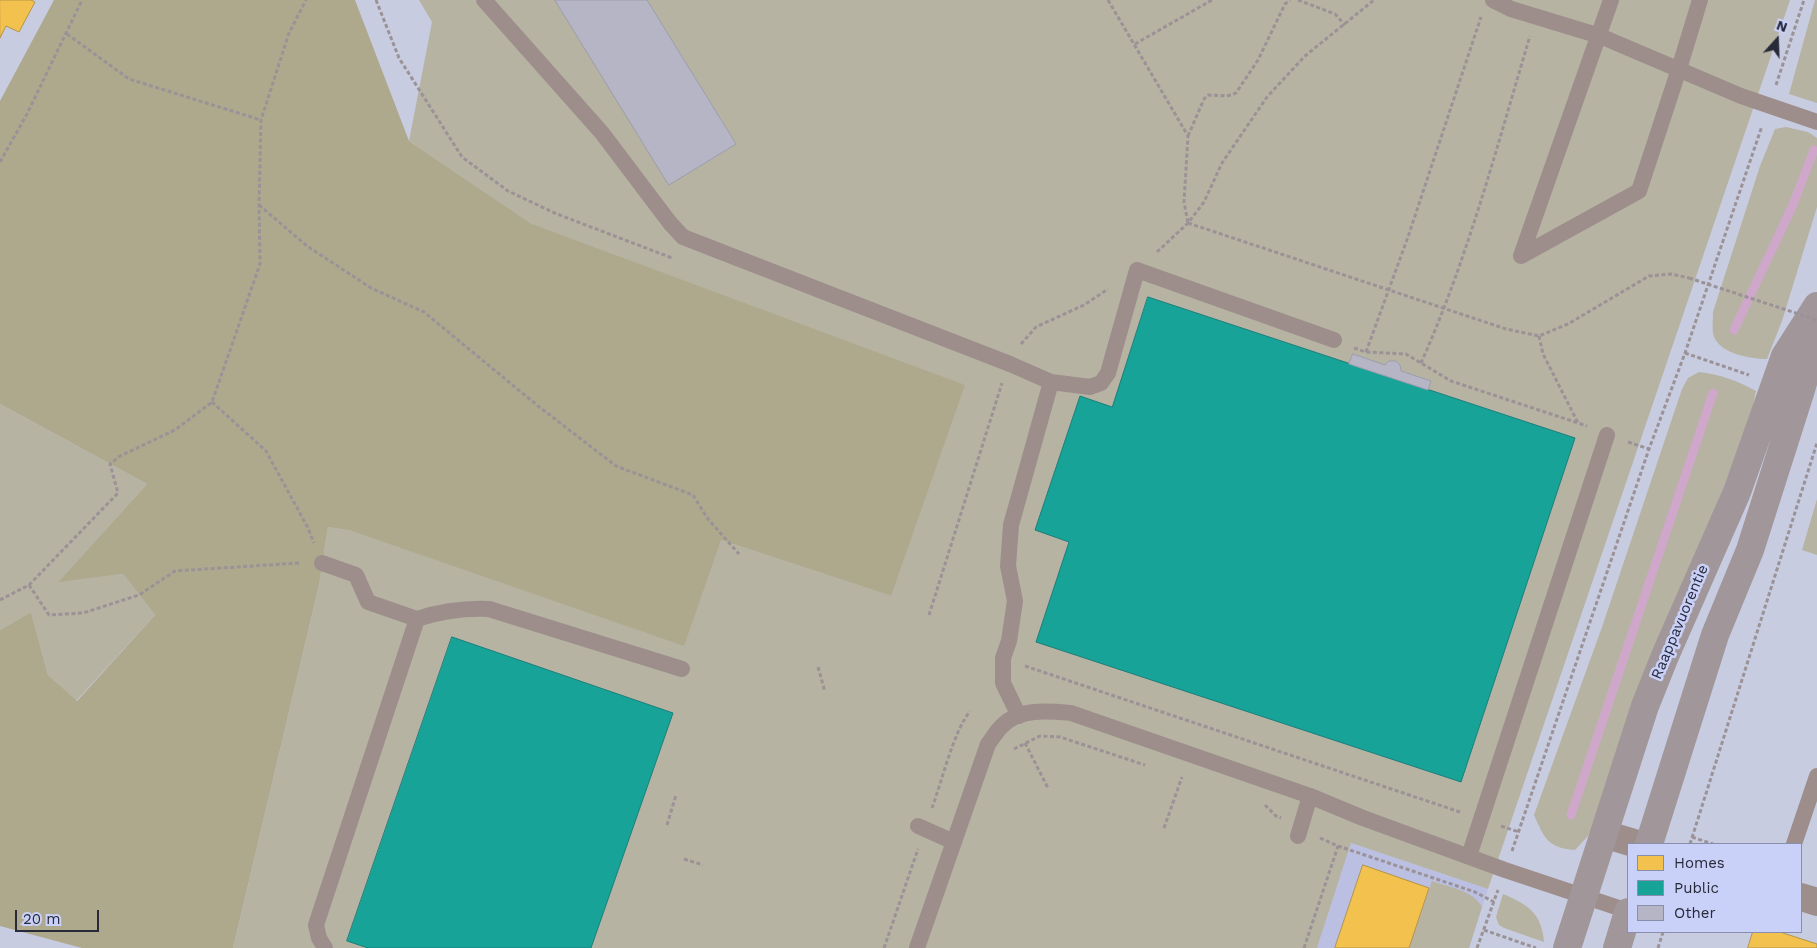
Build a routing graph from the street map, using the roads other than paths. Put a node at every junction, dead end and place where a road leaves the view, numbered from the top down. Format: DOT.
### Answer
graph roads {
  1 [pos="484,0"];
  2 [pos="1611,0"];
  3 [pos="1700,0"];
  4 [pos="1488,5"];
  5 [pos="1600,36"];
  6 [pos="1679,69"];
  7 [pos="1817,122"];
  8 [pos="1817,305"];
  9 [pos="1334,340"];
  10 [pos="1051,382"];
  11 [pos="1608,434"];
  12 [pos="322,563"];
  13 [pos="417,619"];
  14 [pos="682,670"];
  15 [pos="1018,716"];
  16 [pos="1817,776"];
  17 [pos="1310,796"];
  18 [pos="918,826"];
  19 [pos="1299,832"];
  20 [pos="1604,834"];
  21 [pos="954,842"];
  22 [pos="1634,843"];
  23 [pos="1649,843"];
  24 [pos="1794,843"];
  25 [pos="1469,856"];
  26 [pos="1583,897"];
  27 [pos="1802,897"];
  28 [pos="1817,902"];
  29 [pos="1627,912"];
  30 [pos="1627,915"];
  31 [pos="325,948"];
  32 [pos="918,948"];
  33 [pos="1567,948"];
  34 [pos="1617,948"];
  1 -- 10 [label="lane"];
  2 -- 5 [label="lane"];
  3 -- 6 [label="lane"];
  4 -- 5 [label="lane"];
  5 -- 6 [label="lane"];
  5 -- 6 [label="lane"];
  6 -- 7 [label="lane"];
  8 -- 20 [label="main road, Raappavuorentie"];
  8 -- 23 [label="main road, Raappavuorentie"];
  9 -- 10 [label="lane"];
  10 -- 15 [label="lane"];
  11 -- 25 [label="lane"];
  12 -- 13 [label="lane"];
  13 -- 14 [label="lane"];
  13 -- 31 [label="lane"];
  15 -- 17 [label="lane"];
  15 -- 21 [label="lane"];
  16 -- 24 [label="lane"];
  17 -- 19 [label="lane"];
  17 -- 25 [label="lane"];
  18 -- 21 [label="lane"];
  20 -- 22 [label="street"];
  20 -- 26 [label="main road, Raappavuorentie"];
  21 -- 32 [label="lane"];
  25 -- 26 [label="lane"];
  26 -- 29 [label="lane"];
  26 -- 33 [label="main road, Raappavuorentie"];
  27 -- 28 [label="street"];
  30 -- 34 [label="main road"];
}
